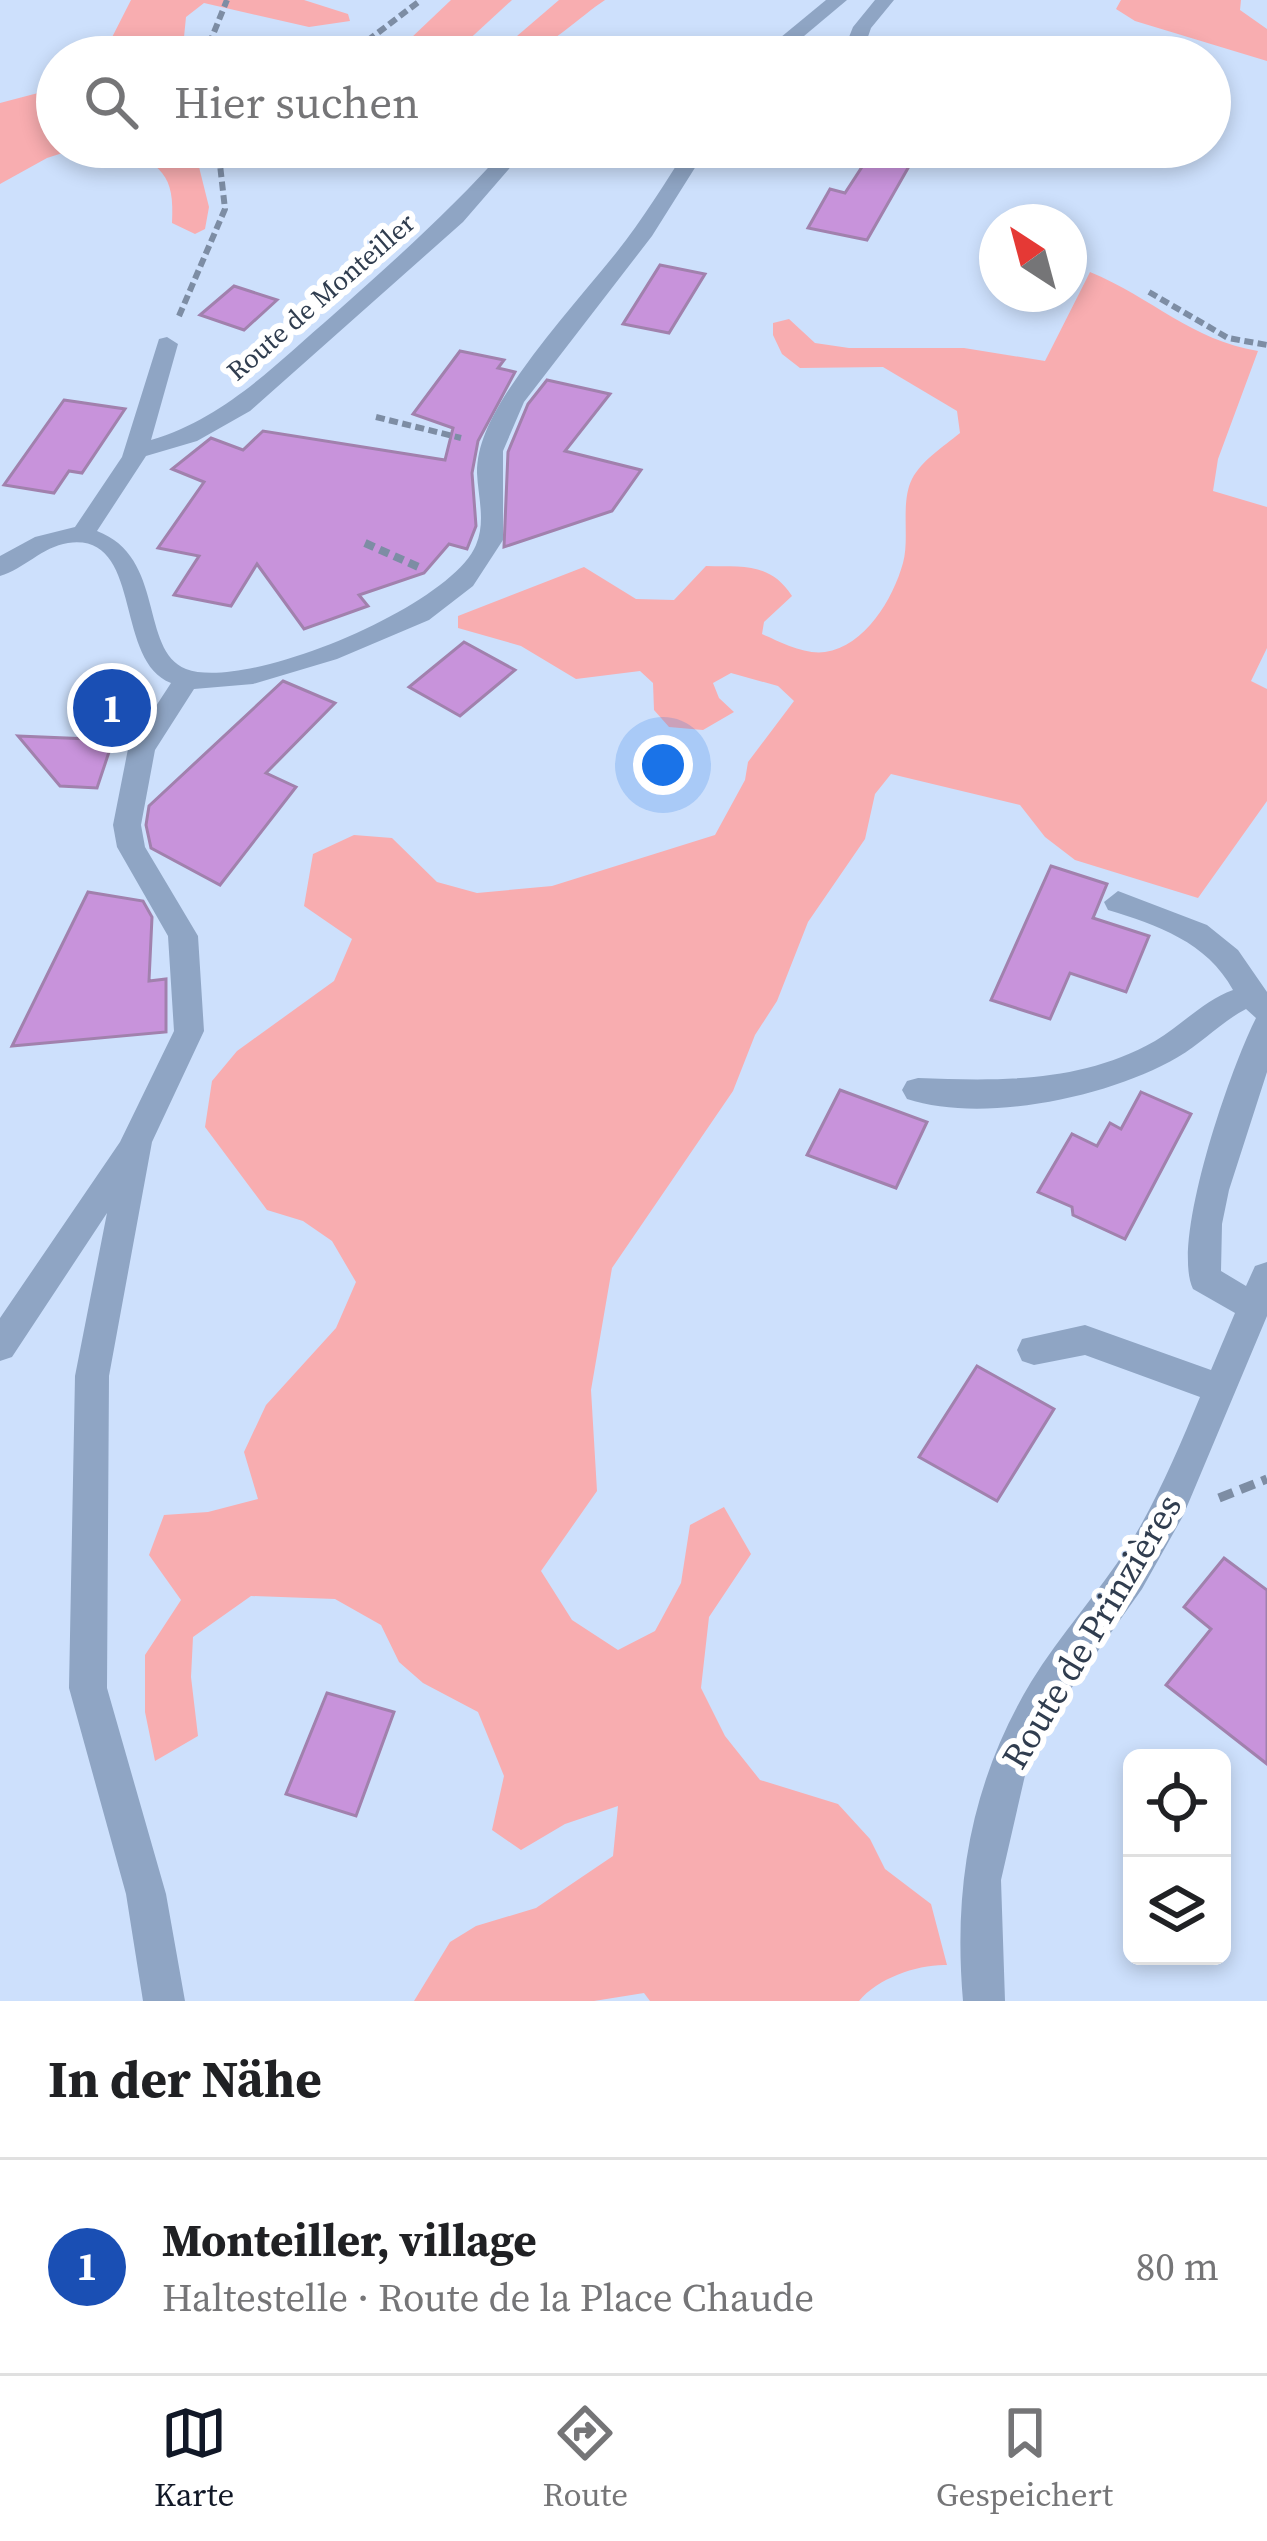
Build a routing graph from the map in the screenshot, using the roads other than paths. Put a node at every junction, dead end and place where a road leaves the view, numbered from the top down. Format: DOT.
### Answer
graph roads {
  1 [pos="838,0"];
  2 [pos="884,0"];
  3 [pos="793,36"];
  4 [pos="859,36"];
  5 [pos="500,168"];
  6 [pos="684,168"];
  7 [pos="167,344"];
  8 [pos="135,452"];
  9 [pos="82,536"];
  10 [pos="0,568"];
  11 [pos="186,680"];
  12 [pos="1118,902"];
  13 [pos="1259,1003"];
  14 [pos="1267,1026"];
  15 [pos="918,1090"];
  16 [pos="136,1142"];
  17 [pos="1260,1292"];
  18 [pos="0,1346"];
  19 [pos="1034,1350"];
  20 [pos="1220,1389"];
  21 [pos="164,2001"];
  22 [pos="984,2001"];
  1 -- 3 [label="street"];
  2 -- 4 [label="street"];
  5 -- 8 [label="street, Route de Monteiller"];
  6 -- 11 [label="street"];
  7 -- 8 [label="street"];
  8 -- 9 [label="street"];
  9 -- 10 [label="street"];
  9 -- 11 [label="street"];
  11 -- 16 [label="street"];
  12 -- 13 [label="street"];
  13 -- 15 [label="street"];
  14 -- 17 [label="street"];
  16 -- 18 [label="street"];
  16 -- 21 [label="street"];
  17 -- 20 [label="street, Route de Prinzières"];
  19 -- 20 [label="street"];
  20 -- 22 [label="street, Route de Prinzières"];
}
